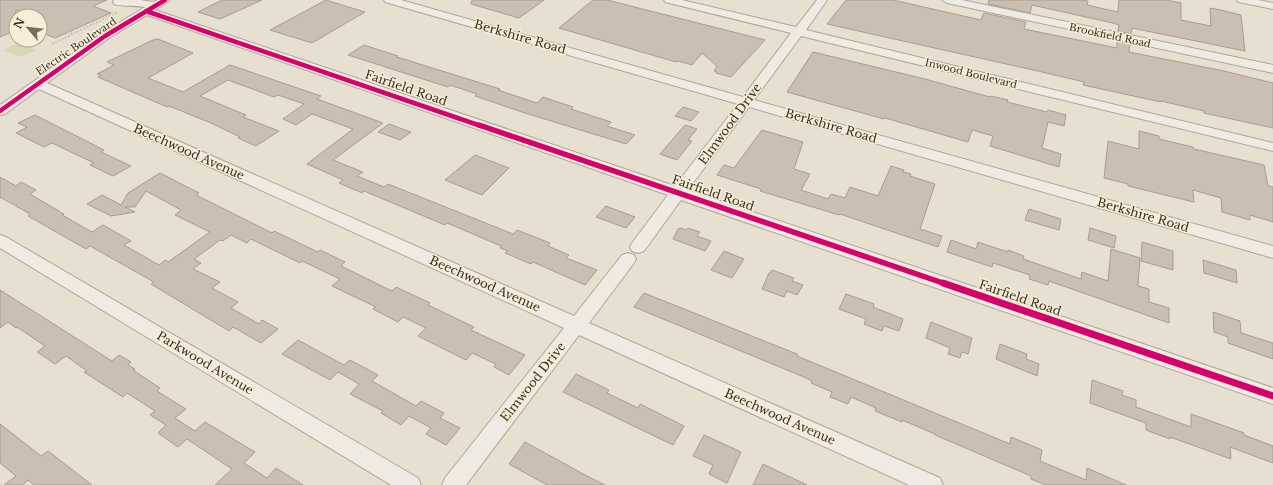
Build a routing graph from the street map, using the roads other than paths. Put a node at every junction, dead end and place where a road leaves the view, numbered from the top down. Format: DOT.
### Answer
graph roads {
  1 [pos="389,0"];
  2 [pos="669,0"];
  3 [pos="822,0"];
  4 [pos="947,0"];
  5 [pos="1242,0"];
  6 [pos="118,2"];
  7 [pos="146,4"];
  8 [pos="1273,6"];
  9 [pos="798,31"];
  10 [pos="1273,69"];
  11 [pos="38,84"];
  12 [pos="746,102"];
  13 [pos="0,111"];
  14 [pos="1273,147"];
  15 [pos="679,193"];
  16 [pos="0,241"];
  17 [pos="1273,252"];
  18 [pos="576,325"];
  19 [pos="1273,396"];
  20 [pos="410,485"];
  21 [pos="453,485"];
  22 [pos="932,485"];
  1 -- 12 [label="street, Berkshire Road"];
  2 -- 9 [label="street, Inwood Boulevard"];
  3 -- 9 [label="street, Elmwood Drive"];
  4 -- 10 [label="street, Brookfield Road"];
  5 -- 8 [label="street"];
  6 -- 7 [label="street, Fairfield Road"];
  7 -- 11 [label="street, Electric Boulevard"];
  7 -- 15 [label="street, Fairfield Road"];
  9 -- 12 [label="street, Elmwood Drive"];
  9 -- 14 [label="street, Inwood Boulevard"];
  11 -- 13 [label="street, Electric Boulevard"];
  11 -- 18 [label="street, Beechwood Avenue"];
  12 -- 15 [label="street, Elmwood Drive"];
  12 -- 17 [label="street, Berkshire Road"];
  15 -- 18 [label="street, Elmwood Drive"];
  15 -- 19 [label="street, Fairfield Road"];
  16 -- 20 [label="street, Parkwood Avenue"];
  18 -- 21 [label="street, Elmwood Drive"];
  18 -- 22 [label="street, Beechwood Avenue"];
}
